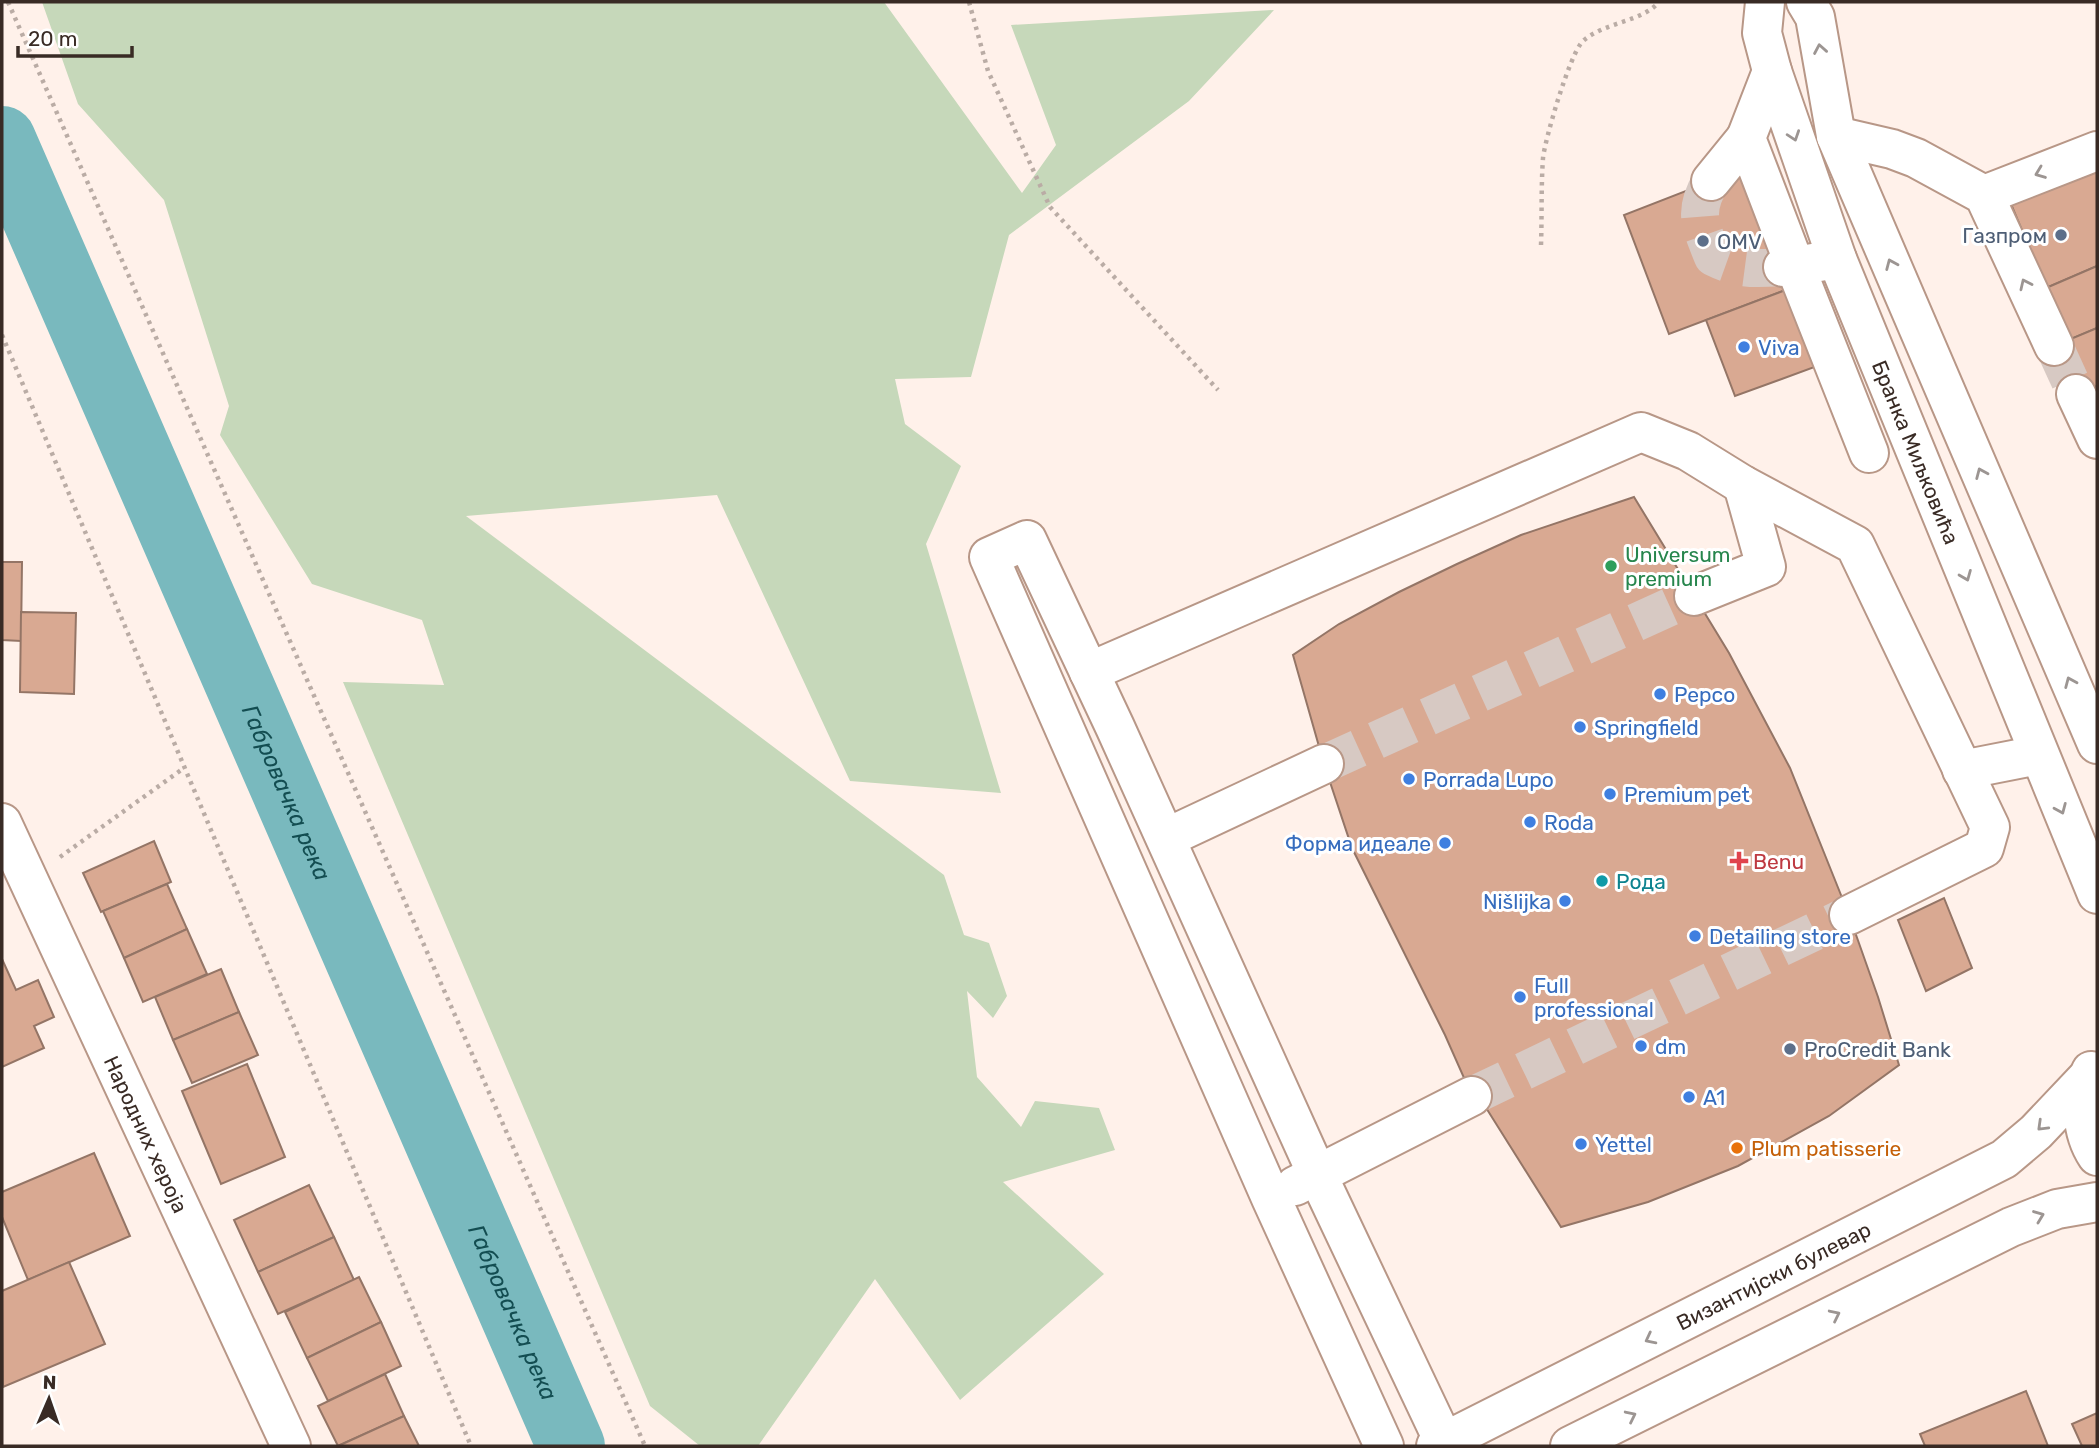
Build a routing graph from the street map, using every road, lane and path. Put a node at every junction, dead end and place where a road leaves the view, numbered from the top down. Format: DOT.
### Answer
graph roads {
  1 [pos="8,2"];
  2 [pos="969,2"];
  3 [pos="1659,2"];
  4 [pos="1765,2"];
  5 [pos="1806,2"];
  6 [pos="1772,71"];
  7 [pos="1836,136"];
  8 [pos="1746,138"];
  9 [pos="2097,151"];
  10 [pos="1711,181"];
  11 [pos="1984,195"];
  12 [pos="1541,245"];
  13 [pos="1837,259"];
  14 [pos="1789,267"];
  15 [pos="2,335"];
  16 [pos="2054,346"];
  17 [pos="1218,390"];
  18 [pos="2077,394"];
  19 [pos="2097,439"];
  20 [pos="1869,453"];
  21 [pos="1743,485"];
  22 [pos="1694,596"];
  23 [pos="1089,672"];
  24 [pos="1115,727"];
  25 [pos="2097,744"];
  26 [pos="1072,747"];
  27 [pos="2038,755"];
  28 [pos="1324,764"];
  29 [pos="184,768"];
  30 [pos="1962,770"];
  31 [pos="2,823"];
  32 [pos="1166,838"];
  33 [pos="15,885"];
  34 [pos="1187,887"];
  35 [pos="2097,894"];
  36 [pos="1142,904"];
  37 [pos="1849,915"];
  38 [pos="2093,1068"];
  39 [pos="1472,1096"];
  40 [pos="2097,1156"];
  41 [pos="1317,1174"];
  42 [pos="1271,1198"];
  43 [pos="2097,1202"];
  44 [pos="1440,1444"];
  45 [pos="291,1446"];
  46 [pos="471,1446"];
  47 [pos="645,1446"];
  48 [pos="1384,1446"];
  49 [pos="1570,1446"];
  1 -- 47 [label="path"];
  2 -- 17 [label="path"];
  3 -- 12 [label="path"];
  4 -- 6 [label="street, Бранка Миљковића"];
  7 -- 5 [label="street, one-way"];
  6 -- 8 [label="street"];
  6 -- 13 [label="street, Бранка Миљковића, one-way"];
  7 -- 11 [label="street"];
  25 -- 7 [label="street, one-way"];
  8 -- 10 [label="street"];
  8 -- 14 [label="street"];
  9 -- 11 [label="street, one-way"];
  16 -- 11 [label="street, one-way"];
  13 -- 14 [label="street"];
  13 -- 27 [label="street, Бранка Миљковића, one-way"];
  14 -- 20 [label="street"];
  15 -- 29 [label="path"];
  18 -- 19 [label="street"];
  21 -- 22 [label="street"];
  21 -- 23 [label="street"];
  21 -- 30 [label="street"];
  23 -- 24 [label="street"];
  23 -- 26 [label="street"];
  24 -- 26 [label="street"];
  24 -- 32 [label="street"];
  26 -- 36 [label="street"];
  27 -- 30 [label="street"];
  27 -- 35 [label="street, Бранка Миљковића, one-way"];
  28 -- 32 [label="street"];
  29 -- 33 [label="path"];
  29 -- 46 [label="path"];
  30 -- 37 [label="street"];
  31 -- 33 [label="street, Народних хероја"];
  32 -- 34 [label="street"];
  33 -- 45 [label="street, Народних хероја"];
  34 -- 36 [label="street"];
  34 -- 41 [label="street"];
  36 -- 42 [label="street"];
  38 -- 40 [label="street"];
  38 -- 44 [label="street, Византијски булевар, one-way"];
  39 -- 41 [label="street"];
  41 -- 42 [label="street"];
  41 -- 44 [label="street"];
  42 -- 48 [label="street"];
  49 -- 43 [label="street, one-way"];
}
